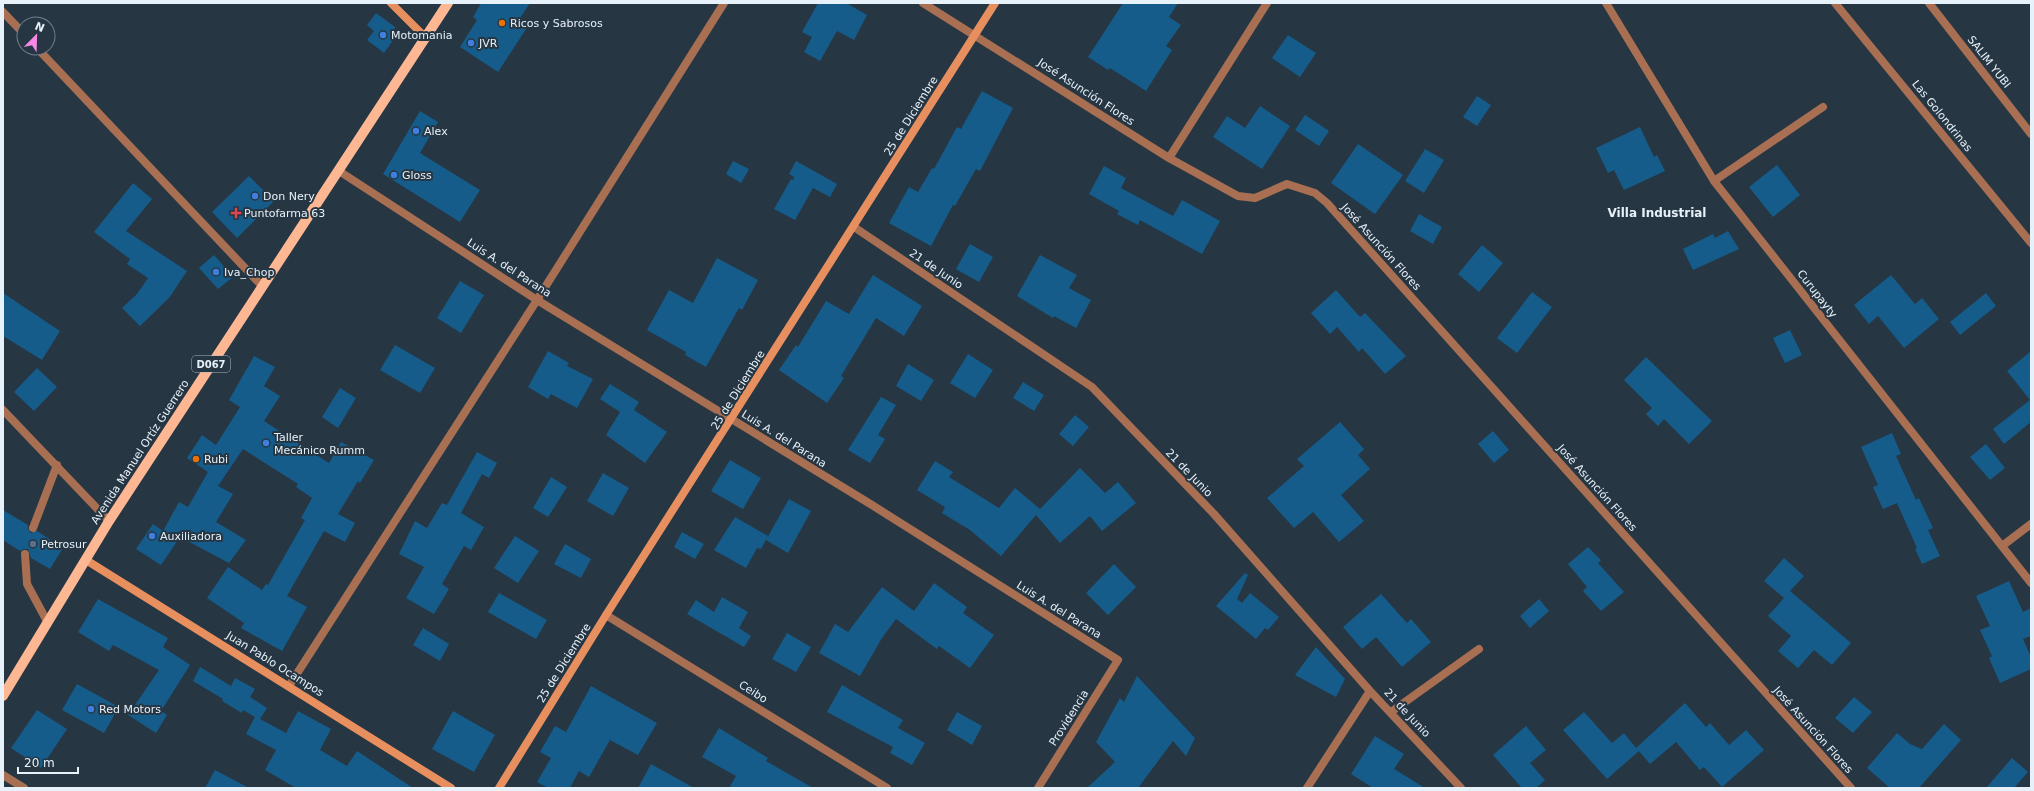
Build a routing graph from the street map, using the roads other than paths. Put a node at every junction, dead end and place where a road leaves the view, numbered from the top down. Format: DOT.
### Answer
graph roads {
  1 [pos="391,3"];
  2 [pos="448,3"];
  3 [pos="724,3"];
  4 [pos="923,3"];
  5 [pos="995,3"];
  6 [pos="1267,3"];
  7 [pos="1606,3"];
  8 [pos="1835,3"];
  9 [pos="1929,3"];
  10 [pos="3,12"];
  11 [pos="16,26"];
  12 [pos="975,34"];
  13 [pos="426,38"];
  14 [pos="45,56"];
  15 [pos="1823,107"];
  16 [pos="2031,134"];
  17 [pos="1169,158"];
  18 [pos="339,171"];
  19 [pos="1714,182"];
  20 [pos="854,227"];
  21 [pos="2031,243"];
  22 [pos="262,286"];
  23 [pos="537,300"];
  24 [pos="3,410"];
  25 [pos="732,419"];
  26 [pos="57,465"];
  27 [pos="109,521"];
  28 [pos="2031,524"];
  29 [pos="33,528"];
  30 [pos="2002,546"];
  31 [pos="25,554"];
  32 [pos="86,560"];
  33 [pos="2031,583"];
  34 [pos="606,615"];
  35 [pos="48,623"];
  36 [pos="1479,649"];
  37 [pos="1118,660"];
  38 [pos="289,686"];
  39 [pos="1370,691"];
  40 [pos="3,696"];
  41 [pos="1390,712"];
  42 [pos="3,775"];
  43 [pos="24,788"];
  44 [pos="451,788"];
  45 [pos="499,788"];
  46 [pos="887,788"];
  47 [pos="1038,788"];
  48 [pos="1307,788"];
  49 [pos="1461,788"];
  50 [pos="1851,788"];
  1 -- 13 [label="street"];
  2 -- 13 [label="main road, Avenida Manuel Ortíz Guerrero / D067"];
  3 -- 23 [label="street"];
  4 -- 12 [label="street, José Asunción Flores"];
  5 -- 12 [label="street, 25 de Diciembre"];
  6 -- 17 [label="street"];
  7 -- 19 [label="street, Curupayty"];
  8 -- 21 [label="street, Las Golondrinas"];
  9 -- 16 [label="street, SALIM YUBI"];
  10 -- 11 [label="street"];
  12 -- 17 [label="street, José Asunción Flores"];
  12 -- 20 [label="street, 25 de Diciembre"];
  13 -- 18 [label="main road, Avenida Manuel Ortíz Guerrero / D067"];
  14 -- 22 [label="street"];
  15 -- 19 [label="street"];
  17 -- 50 [label="street, José Asunción Flores"];
  18 -- 22 [label="main road, Avenida Manuel Ortíz Guerrero / D067"];
  18 -- 23 [label="street, Luis A. del Parana"];
  19 -- 30 [label="street, Curupayty"];
  20 -- 25 [label="street, 25 de Diciembre"];
  20 -- 39 [label="street, 21 de Junio"];
  22 -- 27 [label="main road, Avenida Manuel Ortíz Guerrero / D067"];
  23 -- 25 [label="street, Luis A. del Parana"];
  23 -- 38 [label="street"];
  24 -- 26 [label="street"];
  25 -- 34 [label="street, 25 de Diciembre"];
  25 -- 37 [label="street, Luis A. del Parana"];
  26 -- 27 [label="street"];
  26 -- 29 [label="street"];
  27 -- 32 [label="main road, Avenida Manuel Ortíz Guerrero / D067"];
  28 -- 30 [label="street"];
  30 -- 33 [label="street, Curupayty"];
  31 -- 35 [label="street"];
  32 -- 35 [label="main road, Avenida Manuel Ortíz Guerrero / D067"];
  32 -- 38 [label="street, Juan Pablo Ocampos"];
  34 -- 45 [label="street, 25 de Diciembre"];
  34 -- 46 [label="street, Ceibo"];
  35 -- 40 [label="main road, Avenida Manuel Ortíz Guerrero / D067"];
  36 -- 41 [label="street"];
  37 -- 47 [label="street, Providencia"];
  38 -- 44 [label="street, Juan Pablo Ocampos"];
  39 -- 41 [label="street, 21 de Junio"];
  39 -- 48 [label="street"];
  41 -- 49 [label="street, 21 de Junio"];
  42 -- 43 [label="street"];
}
